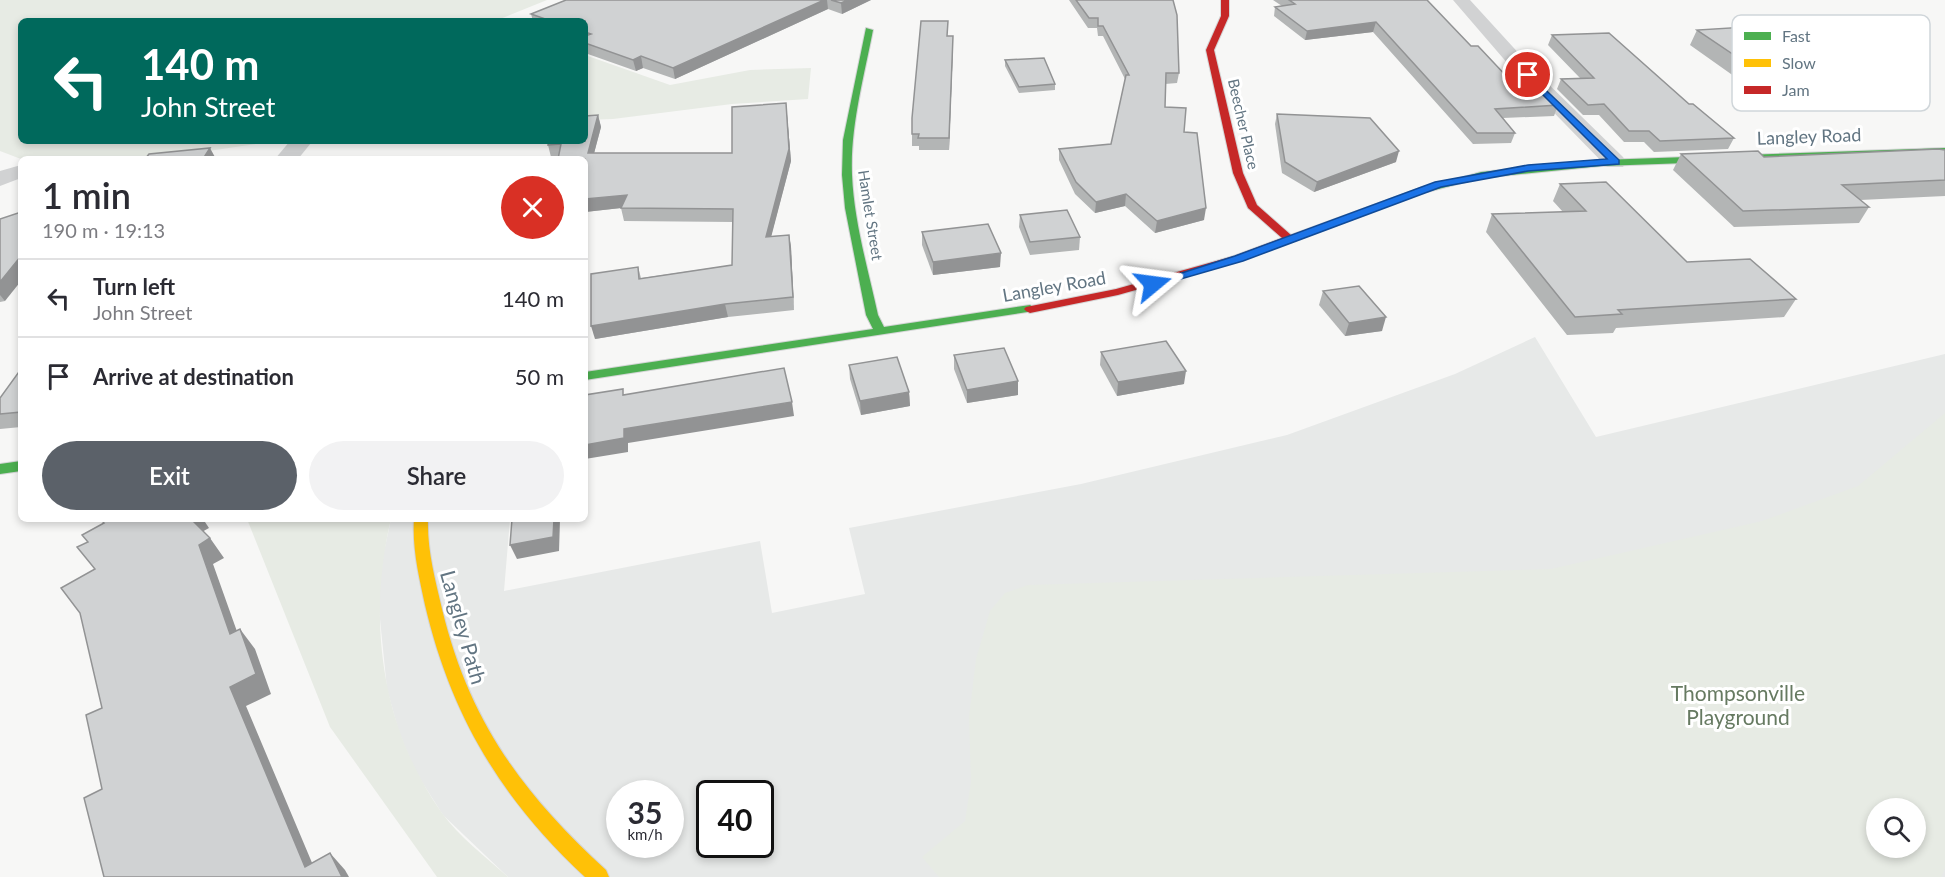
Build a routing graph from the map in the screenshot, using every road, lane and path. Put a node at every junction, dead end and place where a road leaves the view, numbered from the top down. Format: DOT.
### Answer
graph roads {
  1 [pos="1225,0"];
  2 [pos="1461,0"];
  3 [pos="869,30"];
  4 [pos="1945,151"];
  5 [pos="1615,162"];
  6 [pos="1289,239"];
  7 [pos="881,332"];
  8 [pos="588,376"];
  9 [pos="18,466"];
  10 [pos="0,469"];
  11 [pos="421,522"];
  12 [pos="599,877"];
  1 -- 6 [label="street, Beecher Place"];
  2 -- 5 [label="street"];
  3 -- 7 [label="street, Hamlet Street"];
  4 -- 5 [label="street, Langley Road"];
  5 -- 6 [label="street, Langley Road"];
  6 -- 7 [label="street, Langley Road"];
  7 -- 8 [label="street, Langley Road"];
  9 -- 10 [label="street"];
  11 -- 12 [label="street, Langley Path"];
}
